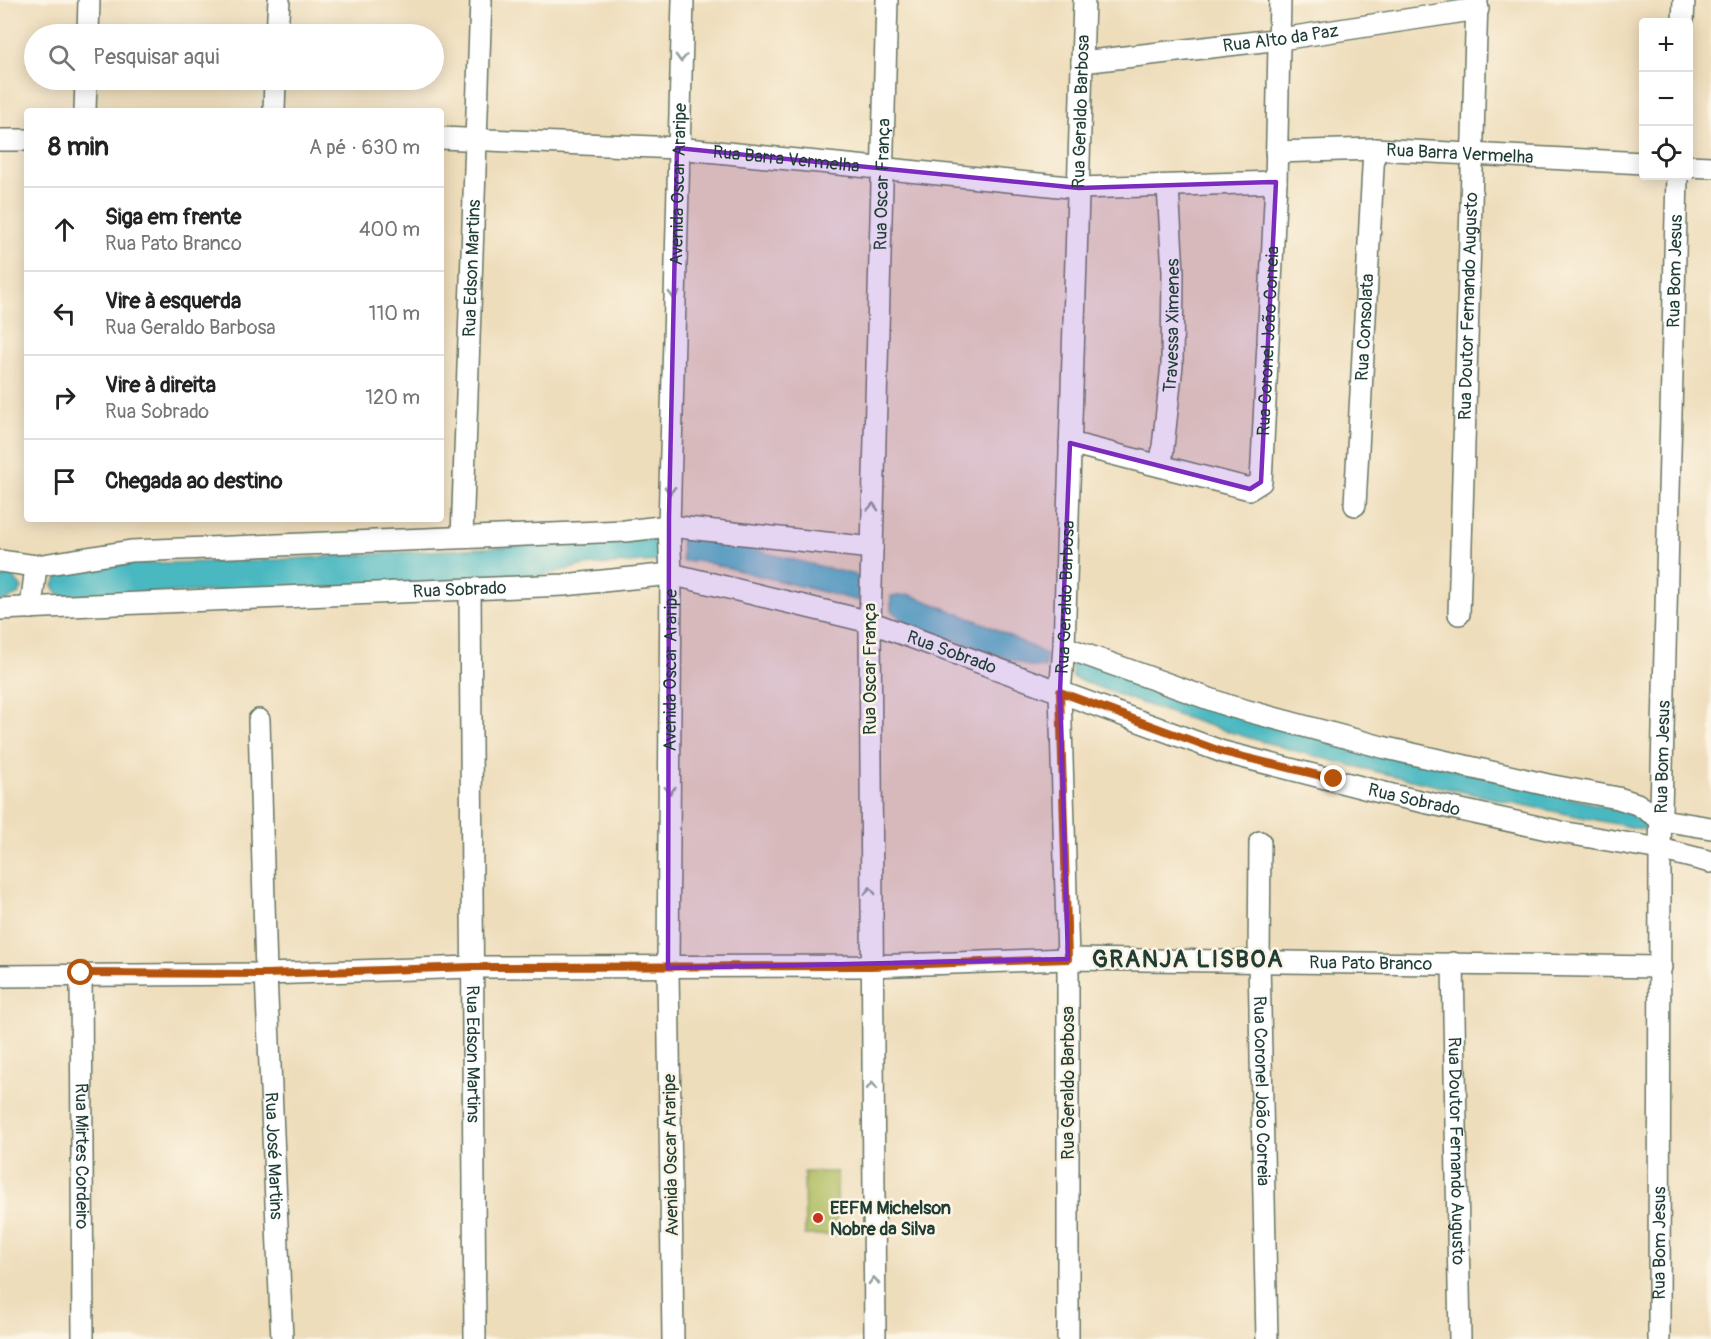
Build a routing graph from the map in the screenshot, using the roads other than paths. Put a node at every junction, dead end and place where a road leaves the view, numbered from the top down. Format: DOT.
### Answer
graph roads {
  1 [pos="89,0"];
  2 [pos="279,0"];
  3 [pos="481,0"];
  4 [pos="683,0"];
  5 [pos="887,0"];
  6 [pos="1084,0"];
  7 [pos="1280,0"];
  8 [pos="1684,0"];
  9 [pos="1477,4"];
  10 [pos="1683,18"];
  11 [pos="88,24"];
  12 [pos="278,24"];
  13 [pos="1281,39"];
  14 [pos="1082,62"];
  15 [pos="86,90"];
  16 [pos="275,90"];
  17 [pos="85,108"];
  18 [pos="274,108"];
  19 [pos="444,138"];
  20 [pos="476,138"];
  21 [pos="0,140"];
  22 [pos="24,140"];
  23 [pos="677,148"];
  24 [pos="1374,149"];
  25 [pos="1276,152"];
  26 [pos="1474,155"];
  27 [pos="1639,163"];
  28 [pos="1693,166"];
  29 [pos="884,167"];
  30 [pos="1711,167"];
  31 [pos="1677,180"];
  32 [pos="1276,182"];
  33 [pos="1168,187"];
  34 [pos="1079,188"];
  35 [pos="1070,443"];
  36 [pos="1161,465"];
  37 [pos="1355,505"];
  38 [pos="669,526"];
  39 [pos="462,536"];
  40 [pos="872,549"];
  41 [pos="0,561"];
  42 [pos="36,566"];
  43 [pos="671,574"];
  44 [pos="470,589"];
  45 [pos="31,608"];
  46 [pos="0,609"];
  47 [pos="1459,614"];
  48 [pos="870,622"];
  49 [pos="1064,647"];
  50 [pos="1060,692"];
  51 [pos="259,720"];
  52 [pos="1662,820"];
  53 [pos="1711,828"];
  54 [pos="1260,842"];
  55 [pos="1660,849"];
  56 [pos="1711,862"];
  57 [pos="1068,959"];
  58 [pos="1259,961"];
  59 [pos="1453,963"];
  60 [pos="870,966"];
  61 [pos="472,967"];
  62 [pos="1661,967"];
  63 [pos="668,968"];
  64 [pos="81,973"];
  65 [pos="266,974"];
  66 [pos="0,976"];
  67 [pos="83,1339"];
  68 [pos="282,1339"];
  69 [pos="475,1339"];
  70 [pos="673,1339"];
  71 [pos="875,1339"];
  72 [pos="1068,1339"];
  73 [pos="1267,1339"];
  74 [pos="1460,1339"];
  75 [pos="1659,1339"];
  1 -- 11 [label="street"];
  2 -- 12 [label="street"];
  3 -- 20 [label="street, Rua Edson Martins"];
  4 -- 23 [label="street, Avenida Oscar Araripe, one-way"];
  5 -- 29 [label="street, Rua Oscar França"];
  6 -- 14 [label="street, Rua Geraldo Barbosa"];
  7 -- 13 [label="street, Rua Coronel João Correia"];
  8 -- 10 [label="street"];
  9 -- 13 [label="street, Rua Alto da Paz"];
  9 -- 26 [label="street, Rua Doutor Fernando Augusto"];
  13 -- 14 [label="street, Rua Alto da Paz"];
  13 -- 25 [label="street, Rua Coronel João Correia"];
  14 -- 34 [label="street, Rua Geraldo Barbosa"];
  15 -- 17 [label="street"];
  16 -- 18 [label="street"];
  19 -- 20 [label="street, Rua Barra Vermelha"];
  20 -- 23 [label="street, Rua Barra Vermelha"];
  20 -- 39 [label="street, Rua Edson Martins"];
  21 -- 22 [label="street"];
  23 -- 29 [label="street, Rua Barra Vermelha"];
  23 -- 38 [label="street, Avenida Oscar Araripe, one-way"];
  24 -- 25 [label="street, Rua Barra Vermelha"];
  24 -- 26 [label="street, Rua Barra Vermelha"];
  24 -- 37 [label="street, Rua Consolata"];
  25 -- 32 [label="street, Rua Coronel João Correia"];
  26 -- 27 [label="street, Rua Barra Vermelha"];
  26 -- 47 [label="street, Rua Doutor Fernando Augusto"];
  28 -- 30 [label="street"];
  29 -- 34 [label="street, Rua Barra Vermelha"];
  40 -- 29 [label="street, Rua Oscar França, one-way"];
  31 -- 52 [label="street, Rua Bom Jesus"];
  32 -- 33 [label="street, Rua Barra Vermelha"];
  32 -- 36 [label="street, Rua Coronel João Correia"];
  33 -- 34 [label="street, Rua Barra Vermelha"];
  33 -- 36 [label="street, Travessa Ximenes"];
  34 -- 35 [label="street, Rua Geraldo Barbosa"];
  35 -- 36 [label="street, Rua Coronel João Correia"];
  35 -- 49 [label="street, Rua Geraldo Barbosa"];
  38 -- 39 [label="street"];
  38 -- 40 [label="street"];
  38 -- 43 [label="street, Avenida Oscar Araripe"];
  39 -- 42 [label="street"];
  40 -- 48 [label="street, Rua Oscar França"];
  41 -- 42 [label="street"];
  42 -- 45 [label="street"];
  43 -- 44 [label="street, Rua Sobrado"];
  43 -- 48 [label="street, Rua Sobrado"];
  43 -- 63 [label="street, Avenida Oscar Araripe, one-way"];
  44 -- 45 [label="street, Rua Sobrado"];
  44 -- 61 [label="street, Rua Edson Martins"];
  45 -- 46 [label="street, Rua Sobrado"];
  48 -- 50 [label="street, Rua Sobrado"];
  60 -- 48 [label="street, Rua Oscar França, one-way"];
  49 -- 50 [label="street, Rua Geraldo Barbosa"];
  49 -- 52 [label="street"];
  50 -- 55 [label="street, Rua Sobrado"];
  50 -- 57 [label="street, Rua Geraldo Barbosa"];
  51 -- 65 [label="street, Rua José Martins"];
  52 -- 53 [label="street"];
  52 -- 55 [label="street, Rua Bom Jesus"];
  54 -- 58 [label="street, Rua Coronel João Correia"];
  55 -- 56 [label="street, Rua Sobrado"];
  55 -- 62 [label="street, Rua Bom Jesus"];
  57 -- 58 [label="street, Rua Pato Branco"];
  57 -- 60 [label="street, Rua Pato Branco"];
  57 -- 72 [label="street, Rua Geraldo Barbosa"];
  58 -- 59 [label="street, Rua Pato Branco"];
  58 -- 73 [label="street, Rua Coronel João Correia"];
  59 -- 62 [label="street, Rua Pato Branco"];
  59 -- 74 [label="street, Rua Doutor Fernando Augusto"];
  60 -- 63 [label="street, Rua Pato Branco"];
  71 -- 60 [label="street, Rua Oscar França, one-way"];
  61 -- 63 [label="street, Rua Pato Branco"];
  61 -- 65 [label="street, Rua Pato Branco"];
  61 -- 69 [label="street, Rua Edson Martins"];
  62 -- 75 [label="street, Rua Bom Jesus"];
  63 -- 70 [label="street, Avenida Oscar Araripe"];
  64 -- 65 [label="street, Rua Pato Branco"];
  64 -- 66 [label="street, Rua Pato Branco"];
  64 -- 67 [label="street, Rua Mirtes Cordeiro"];
  65 -- 68 [label="street, Rua José Martins"];
}
